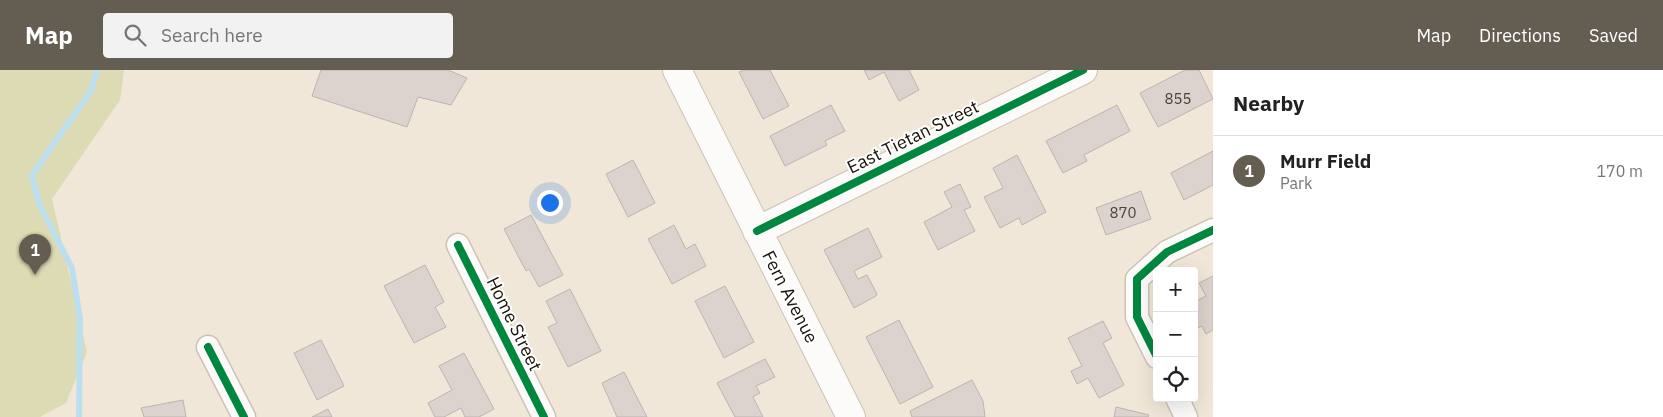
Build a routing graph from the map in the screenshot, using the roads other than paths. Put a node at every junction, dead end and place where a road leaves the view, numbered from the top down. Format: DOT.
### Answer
graph roads {
  1 [pos="677,70"];
  2 [pos="1083,70"];
  3 [pos="1213,230"];
  4 [pos="757,231"];
  5 [pos="458,245"];
  6 [pos="208,347"];
  7 [pos="1153,349"];
  8 [pos="1179,402"];
  9 [pos="244,417"];
  10 [pos="544,417"];
  11 [pos="851,417"];
  12 [pos="1186,417"];
  1 -- 4 [label="main road, Fern Avenue"];
  2 -- 4 [label="main road, East Tietan Street"];
  3 -- 7 [label="street"];
  4 -- 11 [label="main road, Fern Avenue"];
  5 -- 10 [label="street, Home Street"];
  6 -- 9 [label="street"];
  8 -- 12 [label="street"];
}
